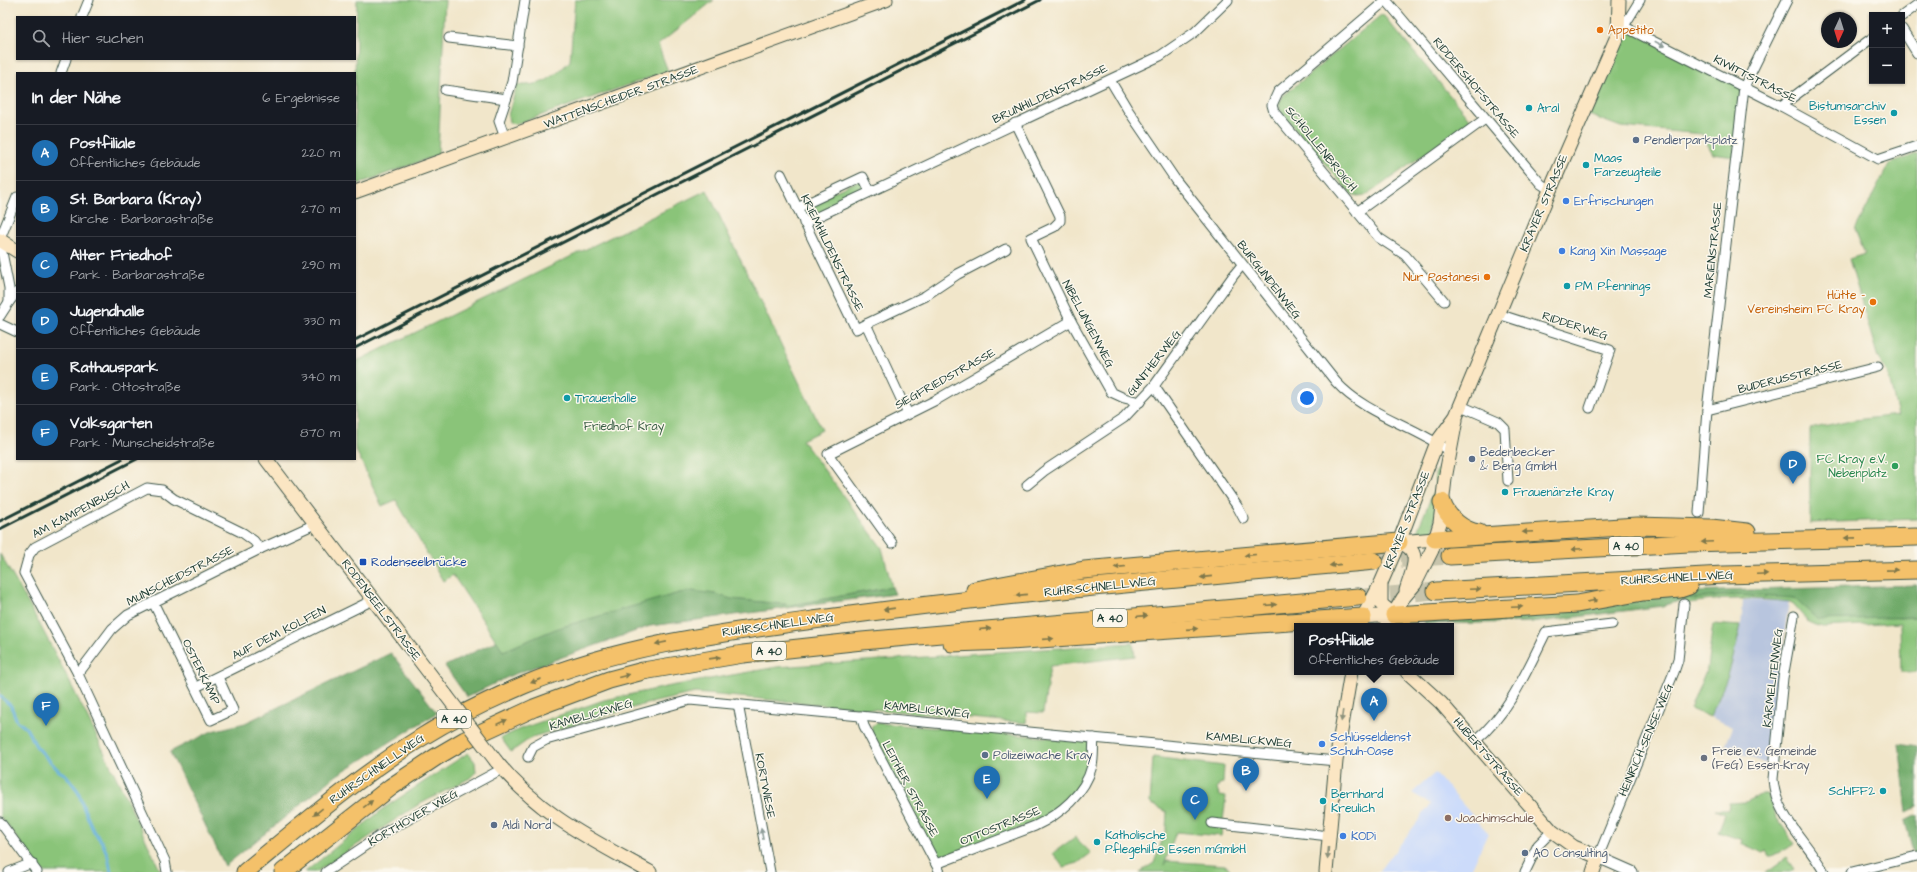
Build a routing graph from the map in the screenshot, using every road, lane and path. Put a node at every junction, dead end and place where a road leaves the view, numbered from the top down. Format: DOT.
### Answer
graph roads {
  1 [pos="89,0"];
  2 [pos="525,0"];
  3 [pos="886,0"];
  4 [pos="1228,0"];
  5 [pos="1386,0"];
  6 [pos="1619,0"];
  7 [pos="1640,0"];
  8 [pos="1787,0"];
  9 [pos="1917,4"];
  10 [pos="1905,14"];
  11 [pos="82,16"];
  12 [pos="1622,30"];
  13 [pos="1905,34"];
  14 [pos="449,38"];
  15 [pos="1869,40"];
  16 [pos="518,46"];
  17 [pos="1917,53"];
  18 [pos="66,60"];
  19 [pos="61,72"];
  20 [pos="1110,80"];
  21 [pos="1744,87"];
  22 [pos="445,90"];
  23 [pos="506,99"];
  24 [pos="1782,106"];
  25 [pos="1485,119"];
  26 [pos="1015,123"];
  27 [pos="505,138"];
  28 [pos="1917,146"];
  29 [pos="781,174"];
  30 [pos="1550,190"];
  31 [pos="870,191"];
  32 [pos="356,192"];
  33 [pos="16,200"];
  34 [pos="797,208"];
  35 [pos="1356,212"];
  36 [pos="804,222"];
  37 [pos="1,240"];
  38 [pos="16,241"];
  39 [pos="1006,249"];
  40 [pos="16,250"];
  41 [pos="1242,265"];
  42 [pos="16,293"];
  43 [pos="1444,301"];
  44 [pos="8,302"];
  45 [pos="1498,314"];
  46 [pos="0,316"];
  47 [pos="1072,321"];
  48 [pos="0,324"];
  49 [pos="866,324"];
  50 [pos="16,332"];
  51 [pos="1878,367"];
  52 [pos="1154,386"];
  53 [pos="1140,402"];
  54 [pos="1590,408"];
  55 [pos="1707,410"];
  56 [pos="1458,411"];
  57 [pos="908,414"];
  58 [pos="1436,442"];
  59 [pos="1450,452"];
  60 [pos="267,460"];
  61 [pos="1508,481"];
  62 [pos="1027,485"];
  63 [pos="1442,502"];
  64 [pos="1699,513"];
  65 [pos="1244,519"];
  66 [pos="316,524"];
  67 [pos="1487,534"];
  68 [pos="1917,537"];
  69 [pos="1436,539"];
  70 [pos="1802,539"];
  71 [pos="1399,542"];
  72 [pos="892,543"];
  73 [pos="260,549"];
  74 [pos="1450,556"];
  75 [pos="1374,561"];
  76 [pos="1917,570"];
  77 [pos="1724,575"];
  78 [pos="1381,583"];
  79 [pos="1436,591"];
  80 [pos="1358,597"];
  81 [pos="1403,598"];
  82 [pos="373,600"];
  83 [pos="153,602"];
  84 [pos="928,604"];
  85 [pos="1684,604"];
  86 [pos="1434,612"];
  87 [pos="1794,616"];
  88 [pos="1390,620"];
  89 [pos="1305,621"];
  90 [pos="1361,622"];
  91 [pos="1319,623"];
  92 [pos="1413,623"];
  93 [pos="1612,624"];
  94 [pos="862,641"];
  95 [pos="78,674"];
  96 [pos="1351,675"];
  97 [pos="1410,675"];
  98 [pos="218,677"];
  99 [pos="196,688"];
  100 [pos="738,704"];
  101 [pos="861,716"];
  102 [pos="1094,738"];
  103 [pos="1475,741"];
  104 [pos="528,757"];
  105 [pos="1336,760"];
  106 [pos="499,765"];
  107 [pos="0,822"];
  108 [pos="1212,823"];
  109 [pos="1552,831"];
  110 [pos="1329,836"];
  111 [pos="1917,856"];
  112 [pos="1598,857"];
  113 [pos="32,863"];
  114 [pos="938,868"];
  115 [pos="1327,871"];
  116 [pos="9,872"];
  117 [pos="37,872"];
  118 [pos="167,872"];
  119 [pos="245,872"];
  120 [pos="283,872"];
  121 [pos="326,872"];
  122 [pos="650,872"];
  123 [pos="770,872"];
  124 [pos="1525,872"];
  125 [pos="1592,872"];
  126 [pos="1632,872"];
  127 [pos="1824,872"];
  128 [pos="1852,872"];
  1 -- 11 [label="street"];
  2 -- 16 [label="street"];
  3 -- 27 [label="main road, WATTENSCHEIDER STRASSE"];
  4 -- 20 [label="street, BRUNHILDENSTRASSE"];
  5 -- 25 [label="street, RIDDERSHOFSTRASSE"];
  5 -- 35 [label="street, SCHOLLENBROICH"];
  6 -- 12 [label="main road, KRAYER STRASSE"];
  7 -- 12 [label="street"];
  8 -- 21 [label="street, MARIENSTRASSE"];
  9 -- 10 [label="street"];
  12 -- 21 [label="street, KIWITTSTRASSE, one-way"];
  12 -- 30 [label="main road, KRAYER STRASSE"];
  13 -- 17 [label="street"];
  14 -- 16 [label="street"];
  15 -- 24 [label="street"];
  16 -- 23 [label="street"];
  18 -- 19 [label="street"];
  20 -- 26 [label="street, BRUNHILDENSTRASSE"];
  20 -- 41 [label="street, BURGUNDENWEG"];
  21 -- 24 [label="street, KIWITTSTRASSE"];
  21 -- 55 [label="street, MARIENSTRASSE"];
  22 -- 23 [label="street"];
  23 -- 27 [label="street"];
  24 -- 28 [label="street, KIWITTSTRASSE"];
  25 -- 30 [label="street, RIDDERSHOFSTRASSE"];
  25 -- 35 [label="street"];
  26 -- 31 [label="street, BRUNHILDENSTRASSE"];
  26 -- 47 [label="street, NIBELUNGENWEG"];
  27 -- 32 [label="main road, WATTENSCHEIDER STRASSE"];
  29 -- 34 [label="street, KRIEMHILDENSTRASSE"];
  30 -- 45 [label="main road, KRAYER STRASSE"];
  31 -- 34 [label="street"];
  31 -- 36 [label="street, BRUNHILDENSTRASSE"];
  33 -- 37 [label="street"];
  34 -- 36 [label="street, KRIEMHILDENSTRASSE"];
  35 -- 43 [label="street, SCHOLLENBROICH"];
  36 -- 49 [label="street, KRIEMHILDENSTRASSE"];
  37 -- 38 [label="main road"];
  37 -- 40 [label="main road"];
  37 -- 44 [label="street"];
  39 -- 49 [label="street"];
  41 -- 52 [label="street, GUNTHERWEG"];
  41 -- 58 [label="street, BURGUNDENWEG"];
  42 -- 44 [label="street"];
  44 -- 46 [label="street"];
  45 -- 54 [label="street, RIDDERWEG"];
  45 -- 56 [label="main road, KRAYER STRASSE"];
  47 -- 53 [label="street, NIBELUNGENWEG"];
  47 -- 57 [label="street, SIEGFRIEDSTRASSE"];
  48 -- 50 [label="street"];
  49 -- 57 [label="street, KRIEMHILDENSTRASSE"];
  51 -- 55 [label="street, BUDERUSSTRASSE"];
  52 -- 53 [label="street, GUNTHERWEG"];
  52 -- 65 [label="street"];
  53 -- 62 [label="street, GUNTHERWEG"];
  55 -- 64 [label="street, MARIENSTRASSE"];
  56 -- 58 [label="main road, KRAYER STRASSE"];
  56 -- 59 [label="main road, KRAYER STRASSE"];
  56 -- 61 [label="street"];
  57 -- 72 [label="street, SIEGFRIEDSTRASSE"];
  58 -- 59 [label="street, BURGUNDENWEG"];
  58 -- 71 [label="main road, KRAYER STRASSE"];
  59 -- 63 [label="main road, KRAYER STRASSE"];
  60 -- 66 [label="main road, RODENSEELSTRASSE"];
  63 -- 67 [label="highway"];
  63 -- 69 [label="main road, KRAYER STRASSE"];
  66 -- 73 [label="street, MUNSCHEIDSTRASSE"];
  66 -- 82 [label="main road, RODENSEELSTRASSE"];
  67 -- 69 [label="highway"];
  70 -- 67 [label="highway, one-way"];
  68 -- 70 [label="highway, A 40, one-way"];
  69 -- 71 [label="main road"];
  69 -- 81 [label="main road, KRAYER STRASSE"];
  70 -- 74 [label="highway, A 40, one-way"];
  71 -- 78 [label="main road, KRAYER STRASSE"];
  71 -- 81 [label="main road"];
  71 -- 84 [label="highway, one-way"];
  73 -- 83 [label="street, MUNSCHEIDSTRASSE"];
  73 -- 95 [label="street, AM KAMPENBUSCH"];
  75 -- 84 [label="highway, RUHRSCHNELLWEG / A 40, one-way"];
  77 -- 76 [label="highway, RUHRSCHNELLWEG, one-way"];
  79 -- 77 [label="highway, RUHRSCHNELLWEG, one-way"];
  86 -- 77 [label="highway, one-way"];
  78 -- 88 [label="main road"];
  78 -- 90 [label="main road, KRAYER STRASSE"];
  94 -- 80 [label="highway, RUHRSCHNELLWEG / A 40, one-way"];
  81 -- 88 [label="main road, KRAYER STRASSE"];
  82 -- 98 [label="street, AUF DEM KOLFEN"];
  82 -- 106 [label="main road, RODENSEELSTRASSE, bridge"];
  83 -- 95 [label="street, MUNSCHEIDSTRASSE"];
  83 -- 99 [label="street, OSTERKAMP"];
  84 -- 119 [label="highway, RUHRSCHNELLWEG / A 40, one-way"];
  85 -- 112 [label="street, HEINRICH-SENSE-WEG"];
  86 -- 88 [label="highway"];
  86 -- 92 [label="highway"];
  87 -- 127 [label="street, KARMELITENWEG"];
  88 -- 90 [label="main road"];
  89 -- 90 [label="highway"];
  89 -- 91 [label="highway"];
  94 -- 89 [label="highway, one-way"];
  93 -- 103 [label="street"];
  120 -- 94 [label="highway, RUHRSCHNELLWEG / A 40, one-way"];
  95 -- 118 [label="street"];
  96 -- 105 [label="main road, one-way"];
  97 -- 103 [label="main road, HUBERTSTRASSE"];
  98 -- 99 [label="street, AUF DEM KOLFEN"];
  98 -- 99 [label="street, OSTERKAMP"];
  100 -- 101 [label="street, KAMBLICKWEG"];
  100 -- 104 [label="street, KAMBLICKWEG"];
  123 -- 100 [label="street, KORTWIESE, one-way"];
  101 -- 102 [label="street, KAMBLICKWEG"];
  101 -- 114 [label="street, LEITHER STRASSE"];
  102 -- 105 [label="street, KAMBLICKWEG"];
  102 -- 114 [label="street, OTTOSTRASSE"];
  103 -- 109 [label="main road, HUBERTSTRASSE"];
  105 -- 110 [label="main road"];
  106 -- 121 [label="street, KORTHOVER WEG"];
  106 -- 122 [label="main road"];
  107 -- 113 [label="street"];
  108 -- 110 [label="street"];
  109 -- 112 [label="main road, HUBERTSTRASSE"];
  109 -- 124 [label="street"];
  110 -- 115 [label="main road, one-way"];
  111 -- 128 [label="street"];
  112 -- 125 [label="main road, HEINRICH-SENSE-WEG"];
  112 -- 126 [label="street, HUBERTSTRASSE"];
  113 -- 116 [label="street"];
  113 -- 117 [label="street"];
}
